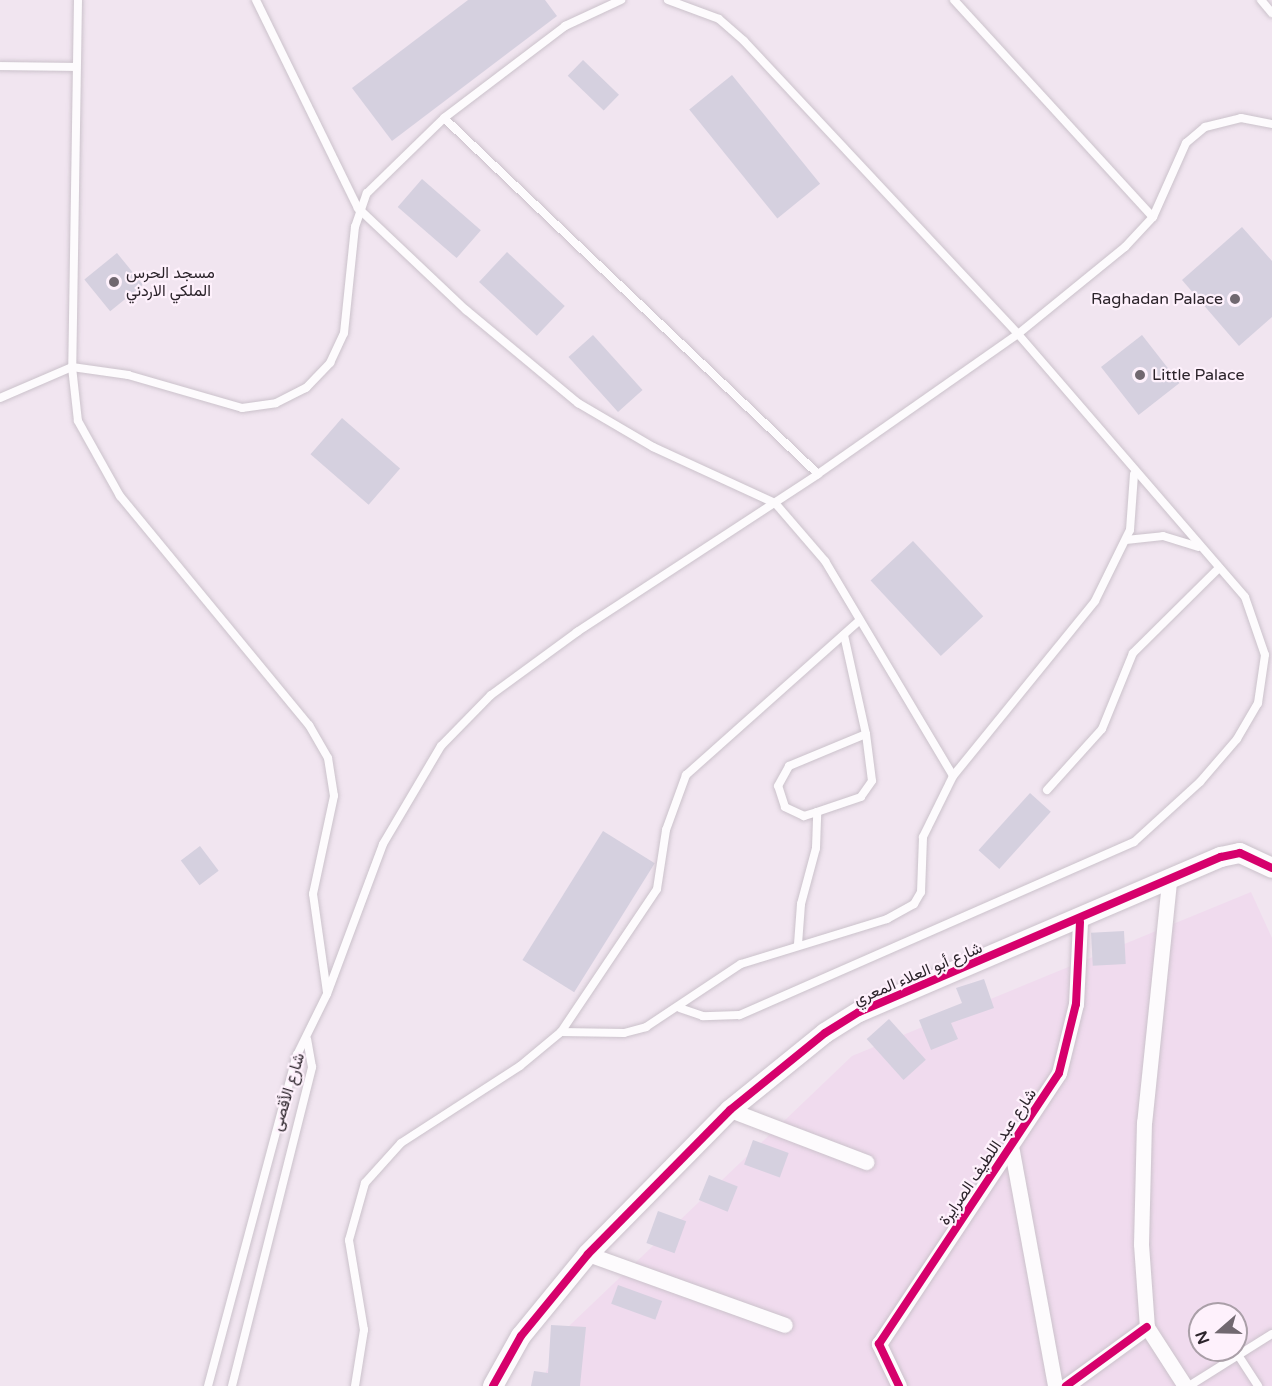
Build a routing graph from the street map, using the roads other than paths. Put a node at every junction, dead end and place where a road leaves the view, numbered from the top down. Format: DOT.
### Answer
graph roads {
  1 [pos="77,0"];
  2 [pos="256,0"];
  3 [pos="621,0"];
  4 [pos="668,0"];
  5 [pos="954,0"];
  6 [pos="1261,0"];
  7 [pos="1272,13"];
  8 [pos="0,66"];
  9 [pos="76,67"];
  10 [pos="444,118"];
  11 [pos="1272,124"];
  12 [pos="358,208"];
  13 [pos="1153,217"];
  14 [pos="1018,334"];
  15 [pos="72,367"];
  16 [pos="0,398"];
  17 [pos="818,474"];
  18 [pos="1134,474"];
  19 [pos="775,503"];
  20 [pos="1126,540"];
  21 [pos="1200,547"];
  22 [pos="1219,568"];
  23 [pos="859,621"];
  24 [pos="844,635"];
  25 [pos="866,734"];
  26 [pos="953,776"];
  27 [pos="1047,790"];
  28 [pos="817,812"];
  29 [pos="1272,868"];
  30 [pos="1169,882"];
  31 [pos="1080,922"];
  32 [pos="798,944"];
  33 [pos="327,994"];
  34 [pos="680,1008"];
  35 [pos="561,1032"];
  36 [pos="307,1040"];
  37 [pos="730,1110"];
  38 [pos="1012,1151"];
  39 [pos="866,1162"];
  40 [pos="588,1254"];
  41 [pos="785,1325"];
  42 [pos="1147,1327"];
  43 [pos="1272,1334"];
  44 [pos="1248,1349"];
  45 [pos="1226,1362"];
  46 [pos="1242,1362"];
  47 [pos="208,1386"];
  48 [pos="232,1386"];
  49 [pos="355,1386"];
  50 [pos="493,1386"];
  51 [pos="898,1386"];
  52 [pos="1055,1386"];
  53 [pos="1066,1386"];
  54 [pos="1187,1386"];
  55 [pos="1257,1386"];
  1 -- 9 [label="lane"];
  2 -- 12 [label="lane"];
  3 -- 10 [label="lane"];
  4 -- 14 [label="lane"];
  5 -- 13 [label="lane"];
  6 -- 7 [label="lane"];
  8 -- 9 [label="lane"];
  9 -- 15 [label="lane"];
  10 -- 12 [label="lane"];
  10 -- 17 [label="lane"];
  11 -- 13 [label="lane"];
  12 -- 15 [label="lane"];
  12 -- 19 [label="lane"];
  13 -- 14 [label="lane"];
  14 -- 17 [label="lane"];
  14 -- 18 [label="lane"];
  15 -- 16 [label="lane"];
  15 -- 33 [label="lane"];
  17 -- 19 [label="lane"];
  18 -- 20 [label="lane"];
  18 -- 21 [label="lane"];
  19 -- 23 [label="lane"];
  19 -- 33 [label="lane"];
  20 -- 21 [label="lane"];
  20 -- 26 [label="lane"];
  21 -- 22 [label="lane"];
  22 -- 27 [label="lane"];
  22 -- 34 [label="lane"];
  23 -- 24 [label="lane"];
  23 -- 26 [label="lane"];
  24 -- 25 [label="lane"];
  24 -- 35 [label="lane"];
  25 -- 28 [label="lane"];
  25 -- 28 [label="lane"];
  26 -- 32 [label="lane"];
  28 -- 32 [label="lane"];
  29 -- 30 [label="street, شارع أبو العلاء المعري"];
  30 -- 31 [label="street, شارع أبو العلاء المعري"];
  30 -- 42 [label="street"];
  31 -- 37 [label="street, شارع أبو العلاء المعري"];
  31 -- 38 [label="street, شارع عبد اللطيف الصرايرة"];
  32 -- 34 [label="lane"];
  33 -- 36 [label="lane"];
  34 -- 35 [label="lane"];
  35 -- 49 [label="lane"];
  36 -- 47 [label="lane, شارع الأقصى"];
  36 -- 48 [label="lane, شارع الأقصى"];
  37 -- 39 [label="street"];
  37 -- 40 [label="street, شارع أبو العلاء المعري"];
  38 -- 51 [label="street, شارع عبد اللطيف الصرايرة"];
  38 -- 52 [label="street"];
  40 -- 41 [label="street"];
  40 -- 50 [label="street, شارع أبو العلاء المعري"];
  42 -- 53 [label="street"];
  42 -- 54 [label="street"];
  43 -- 44 [label="lane"];
  45 -- 54 [label="lane"];
  46 -- 55 [label="lane"];
}
